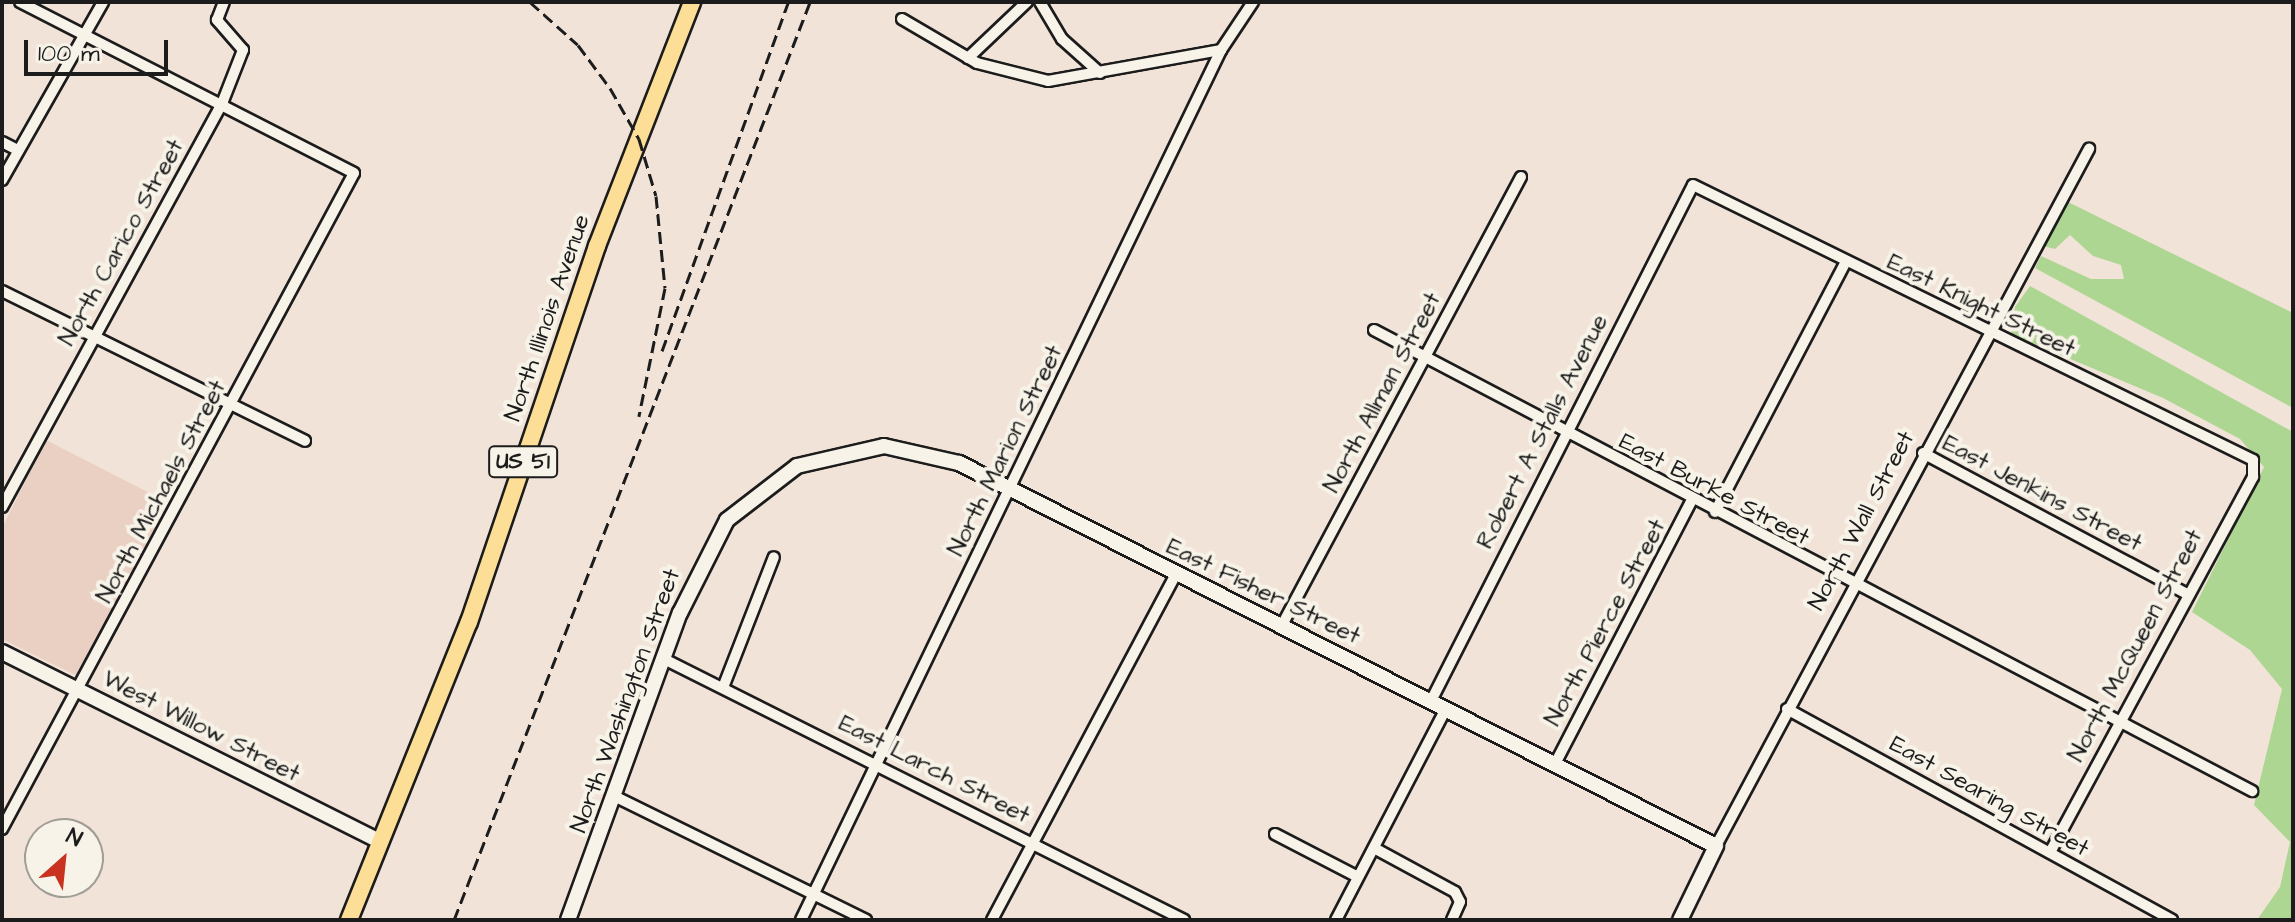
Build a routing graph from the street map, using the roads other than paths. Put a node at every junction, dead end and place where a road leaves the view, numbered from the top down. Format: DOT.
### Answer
graph roads {
  1 [pos="20,2"];
  2 [pos="103,2"];
  3 [pos="224,2"];
  4 [pos="692,2"];
  5 [pos="1027,2"];
  6 [pos="1040,2"];
  7 [pos="1253,2"];
  8 [pos="902,19"];
  9 [pos="86,34"];
  10 [pos="1221,50"];
  11 [pos="968,58"];
  12 [pos="1100,73"];
  13 [pos="223,101"];
  14 [pos="2,142"];
  15 [pos="2089,149"];
  16 [pos="18,150"];
  17 [pos="1521,177"];
  18 [pos="2,180"];
  19 [pos="1693,185"];
  20 [pos="1846,261"];
  21 [pos="2,291"];
  22 [pos="1374,330"];
  23 [pos="92,336"];
  24 [pos="1988,336"];
  25 [pos="1423,358"];
  26 [pos="231,407"];
  27 [pos="1563,433"];
  28 [pos="305,441"];
  29 [pos="1923,453"];
  30 [pos="2253,460"];
  31 [pos="778,477"];
  32 [pos="1010,489"];
  33 [pos="1691,502"];
  34 [pos="2,507"];
  35 [pos="1715,512"];
  36 [pos="774,557"];
  37 [pos="1176,574"];
  38 [pos="1852,586"];
  39 [pos="2185,593"];
  40 [pos="1281,627"];
  41 [pos="2,652"];
  42 [pos="664,659"];
  43 [pos="724,685"];
  44 [pos="78,690"];
  45 [pos="1432,699"];
  46 [pos="1787,709"];
  47 [pos="1445,711"];
  48 [pos="2116,722"];
  49 [pos="1556,762"];
  50 [pos="876,764"];
  51 [pos="2252,791"];
  52 [pos="614,796"];
  53 [pos="2,829"];
  54 [pos="1275,834"];
  55 [pos="380,841"];
  56 [pos="1033,843"];
  57 [pos="1716,846"];
  58 [pos="1374,848"];
  59 [pos="2050,852"];
  60 [pos="1358,877"];
  61 [pos="814,894"];
  62 [pos="349,920"];
  63 [pos="568,920"];
  64 [pos="801,920"];
  65 [pos="866,920"];
  66 [pos="992,920"];
  67 [pos="1184,920"];
  68 [pos="1336,920"];
  69 [pos="1452,920"];
  70 [pos="1680,920"];
  71 [pos="2172,920"];
  1 -- 9 [label="street"];
  2 -- 9 [label="street"];
  3 -- 13 [label="street, North Carico Street"];
  4 -- 55 [label="main road, North Illinois Avenue / US 51"];
  5 -- 11 [label="street"];
  6 -- 12 [label="street"];
  7 -- 10 [label="street, North Marion Street"];
  8 -- 11 [label="street"];
  9 -- 13 [label="street"];
  9 -- 16 [label="street"];
  10 -- 12 [label="street"];
  10 -- 32 [label="street, North Marion Street"];
  11 -- 12 [label="street"];
  13 -- 23 [label="street, North Carico Street"];
  13 -- 26 [label="street, North Michaels Street"];
  14 -- 16 [label="street"];
  15 -- 24 [label="street, North Wall Street"];
  16 -- 18 [label="street"];
  17 -- 25 [label="street, North Allman Street"];
  19 -- 20 [label="street, East Knight Street"];
  19 -- 27 [label="street, Robert A Stalls Avenue"];
  20 -- 24 [label="street, East Knight Street"];
  20 -- 35 [label="street"];
  21 -- 23 [label="street"];
  22 -- 25 [label="street, East Burke Street"];
  23 -- 26 [label="street"];
  23 -- 34 [label="street, North Carico Street"];
  24 -- 29 [label="street, North Wall Street"];
  24 -- 30 [label="street, East Knight Street"];
  25 -- 27 [label="street, East Burke Street"];
  25 -- 40 [label="street, North Allman Street"];
  26 -- 28 [label="street"];
  26 -- 44 [label="street, North Michaels Street"];
  27 -- 33 [label="street, East Burke Street"];
  27 -- 45 [label="street, Robert A Stalls Avenue"];
  29 -- 38 [label="street, North Wall Street"];
  29 -- 39 [label="street, East Jenkins Street"];
  30 -- 39 [label="street, North McQueen Street"];
  31 -- 32 [label="street, East Fisher Street"];
  31 -- 42 [label="street, North Washington Street"];
  32 -- 37 [label="street, East Fisher Street"];
  32 -- 50 [label="street, North Marion Street"];
  33 -- 35 [label="street, East Burke Street"];
  33 -- 49 [label="street, North Pierce Street"];
  35 -- 38 [label="street, East Burke Street"];
  36 -- 43 [label="street"];
  37 -- 40 [label="street, East Fisher Street"];
  37 -- 56 [label="street"];
  38 -- 46 [label="street, North Wall Street"];
  38 -- 48 [label="street, East Burke Street"];
  39 -- 48 [label="street, North McQueen Street"];
  40 -- 45 [label="street, East Fisher Street"];
  41 -- 44 [label="street, West Willow Street"];
  42 -- 43 [label="street, East Larch Street"];
  42 -- 52 [label="street, North Washington Street"];
  43 -- 50 [label="street, East Larch Street"];
  44 -- 53 [label="street, North Michaels Street"];
  44 -- 55 [label="street, West Willow Street"];
  45 -- 47 [label="street, East Fisher Street"];
  46 -- 57 [label="street, North Wall Street"];
  46 -- 59 [label="street, East Searing Street"];
  47 -- 49 [label="street, East Fisher Street"];
  47 -- 58 [label="street"];
  48 -- 51 [label="street, East Burke Street"];
  48 -- 59 [label="street, North McQueen Street"];
  49 -- 57 [label="street, East Fisher Street"];
  50 -- 56 [label="street, East Larch Street"];
  50 -- 61 [label="street, North Marion Street"];
  52 -- 61 [label="street"];
  52 -- 63 [label="street, North Washington Street"];
  54 -- 60 [label="street"];
  55 -- 62 [label="main road, North Illinois Avenue / US 51"];
  56 -- 66 [label="street"];
  56 -- 67 [label="street, East Larch Street"];
  57 -- 70 [label="street, North Wall Street"];
  58 -- 60 [label="street"];
  58 -- 69 [label="street"];
  59 -- 71 [label="street, East Searing Street"];
  60 -- 68 [label="street"];
  61 -- 64 [label="street, North Marion Street"];
  61 -- 65 [label="street"];
}
